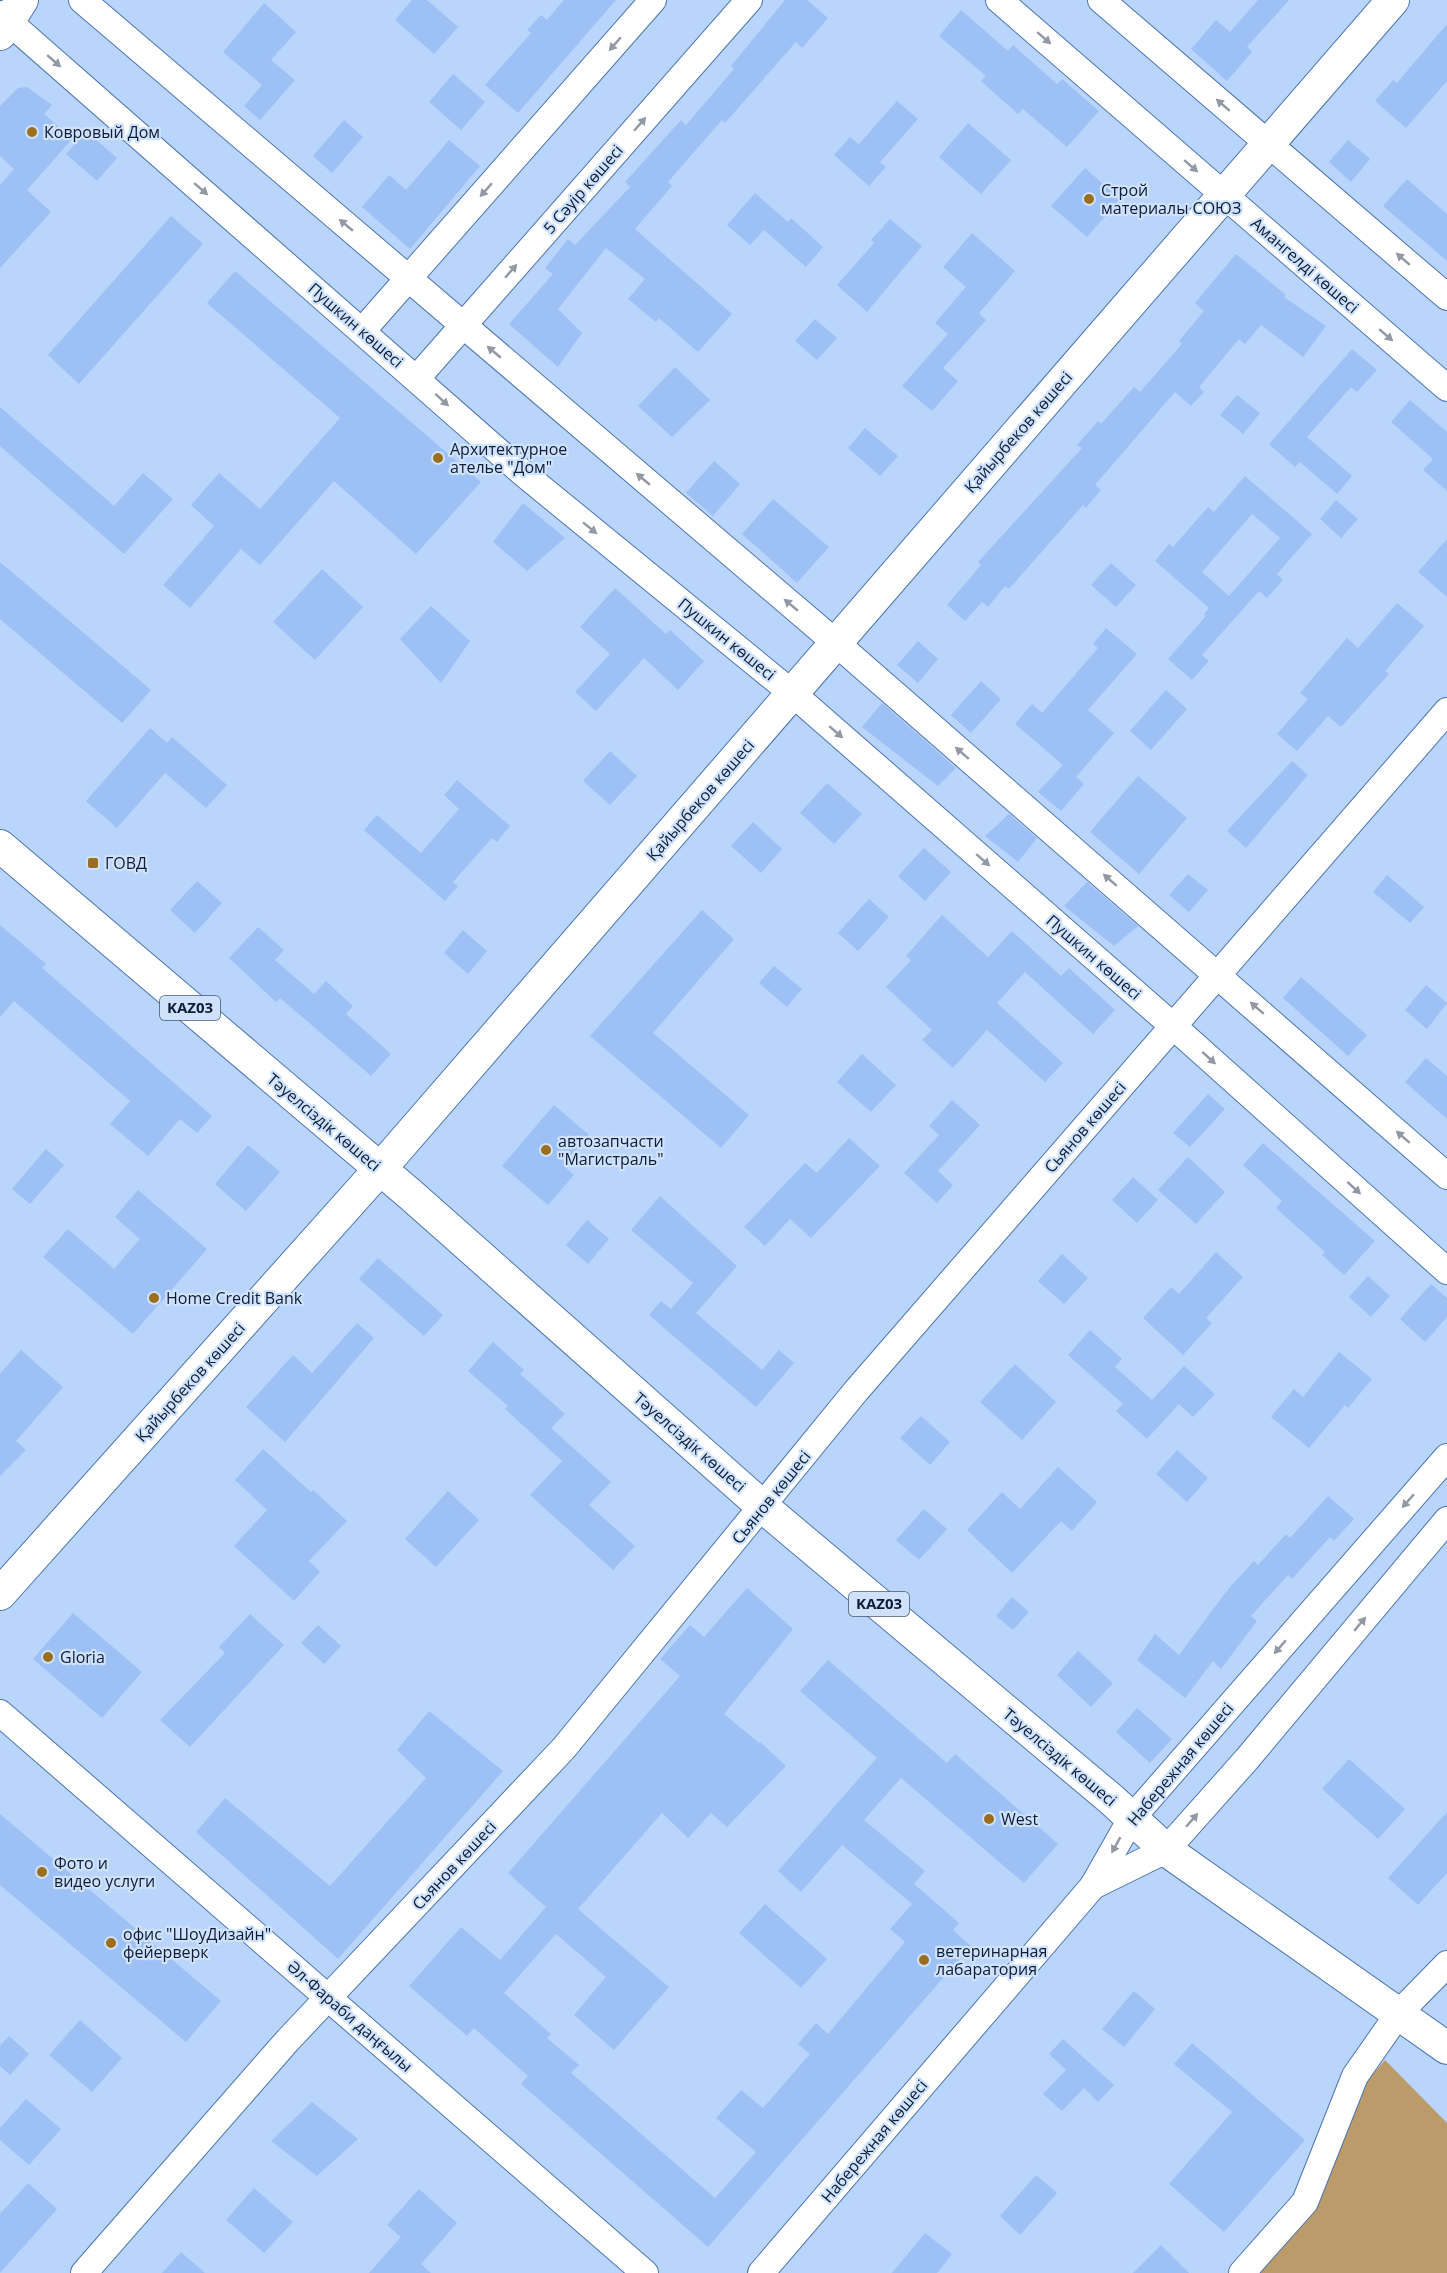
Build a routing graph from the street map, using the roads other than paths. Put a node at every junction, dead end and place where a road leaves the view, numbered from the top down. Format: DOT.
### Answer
graph roads {
  1 [pos="82,0"];
  2 [pos="653,0"];
  3 [pos="749,0"];
  4 [pos="999,0"];
  5 [pos="1101,0"];
  6 [pos="1393,0"];
  7 [pos="8,18"];
  8 [pos="1268,144"];
  9 [pos="1224,195"];
  10 [pos="408,279"];
  11 [pos="1447,297"];
  12 [pos="463,326"];
  13 [pos="363,330"];
  14 [pos="417,378"];
  15 [pos="1447,388"];
  16 [pos="836,643"];
  17 [pos="792,693"];
  18 [pos="1447,711"];
  19 [pos="0,846"];
  20 [pos="1218,974"];
  21 [pos="1173,1026"];
  22 [pos="380,1169"];
  23 [pos="1447,1176"];
  24 [pos="1447,1271"];
  25 [pos="1447,1457"];
  26 [pos="763,1507"];
  27 [pos="1447,1520"];
  28 [pos="0,1594"];
  29 [pos="0,1713"];
  30 [pos="1131,1819"];
  31 [pos="1166,1850"];
  32 [pos="1093,1886"];
  33 [pos="1447,1964"];
  34 [pos="328,1998"];
  35 [pos="1399,2013"];
  36 [pos="1447,2037"];
  37 [pos="1447,2048"];
  38 [pos="84,2273"];
  39 [pos="645,2273"];
  40 [pos="761,2273"];
  41 [pos="1242,2273"];
  10 -- 1 [label="street, one-way"];
  2 -- 10 [label="street, one-way"];
  12 -- 3 [label="street, 5 Сәуір көшесі, one-way"];
  4 -- 9 [label="street, Амангелді көшесі, one-way"];
  8 -- 5 [label="street, one-way"];
  6 -- 8 [label="main road, Қайырбеков көшесі"];
  7 -- 13 [label="street, Пушкин көшесі, one-way"];
  8 -- 9 [label="main road, Қайырбеков көшесі"];
  11 -- 8 [label="street, one-way"];
  9 -- 15 [label="street, Амангелді көшесі, one-way"];
  9 -- 16 [label="main road, Қайырбеков көшесі"];
  10 -- 12 [label="street"];
  10 -- 13 [label="street"];
  12 -- 14 [label="street, 5 Сәуір көшесі"];
  16 -- 12 [label="street, one-way"];
  13 -- 14 [label="street, Пушкин көшесі"];
  14 -- 17 [label="street, Пушкин көшесі, one-way"];
  16 -- 17 [label="main road, Қайырбеков көшесі"];
  20 -- 16 [label="street, one-way"];
  17 -- 21 [label="street, Пушкин көшесі, one-way"];
  17 -- 22 [label="main road, Қайырбеков көшесі"];
  18 -- 20 [label="street, Сьянов көшесі"];
  19 -- 22 [label="main road, Тәуелсіздік көшесі / KАZ03"];
  20 -- 21 [label="street, Сьянов көшесі"];
  23 -- 20 [label="street, one-way"];
  21 -- 24 [label="street, Пушкин көшесі, one-way"];
  21 -- 26 [label="street, Сьянов көшесі"];
  22 -- 26 [label="main road, Тәуелсіздік көшесі / KАZ03"];
  22 -- 28 [label="main road, Қайырбеков көшесі"];
  25 -- 30 [label="street, Набережная көшесі, one-way"];
  26 -- 30 [label="main road, Тәуелсіздік көшесі / KАZ03"];
  26 -- 34 [label="street, Сьянов көшесі"];
  31 -- 27 [label="street, one-way"];
  29 -- 34 [label="street, Әл-Фараби даңғылы"];
  30 -- 31 [label="main road, Тәуелсіздік көшесі / KАZ03"];
  30 -- 32 [label="street, Набережная көшесі, one-way"];
  31 -- 32 [label="street"];
  31 -- 35 [label="main road, Тәуелсіздік көшесі / KАZ03"];
  32 -- 40 [label="street, Набережная көшесі"];
  33 -- 35 [label="street"];
  34 -- 38 [label="street, Сьянов көшесі"];
  34 -- 39 [label="street, Әл-Фараби даңғылы"];
  35 -- 36 [label="main road, KАZ03"];
  35 -- 37 [label="main road, KАZ03"];
  35 -- 41 [label="street"];
}
